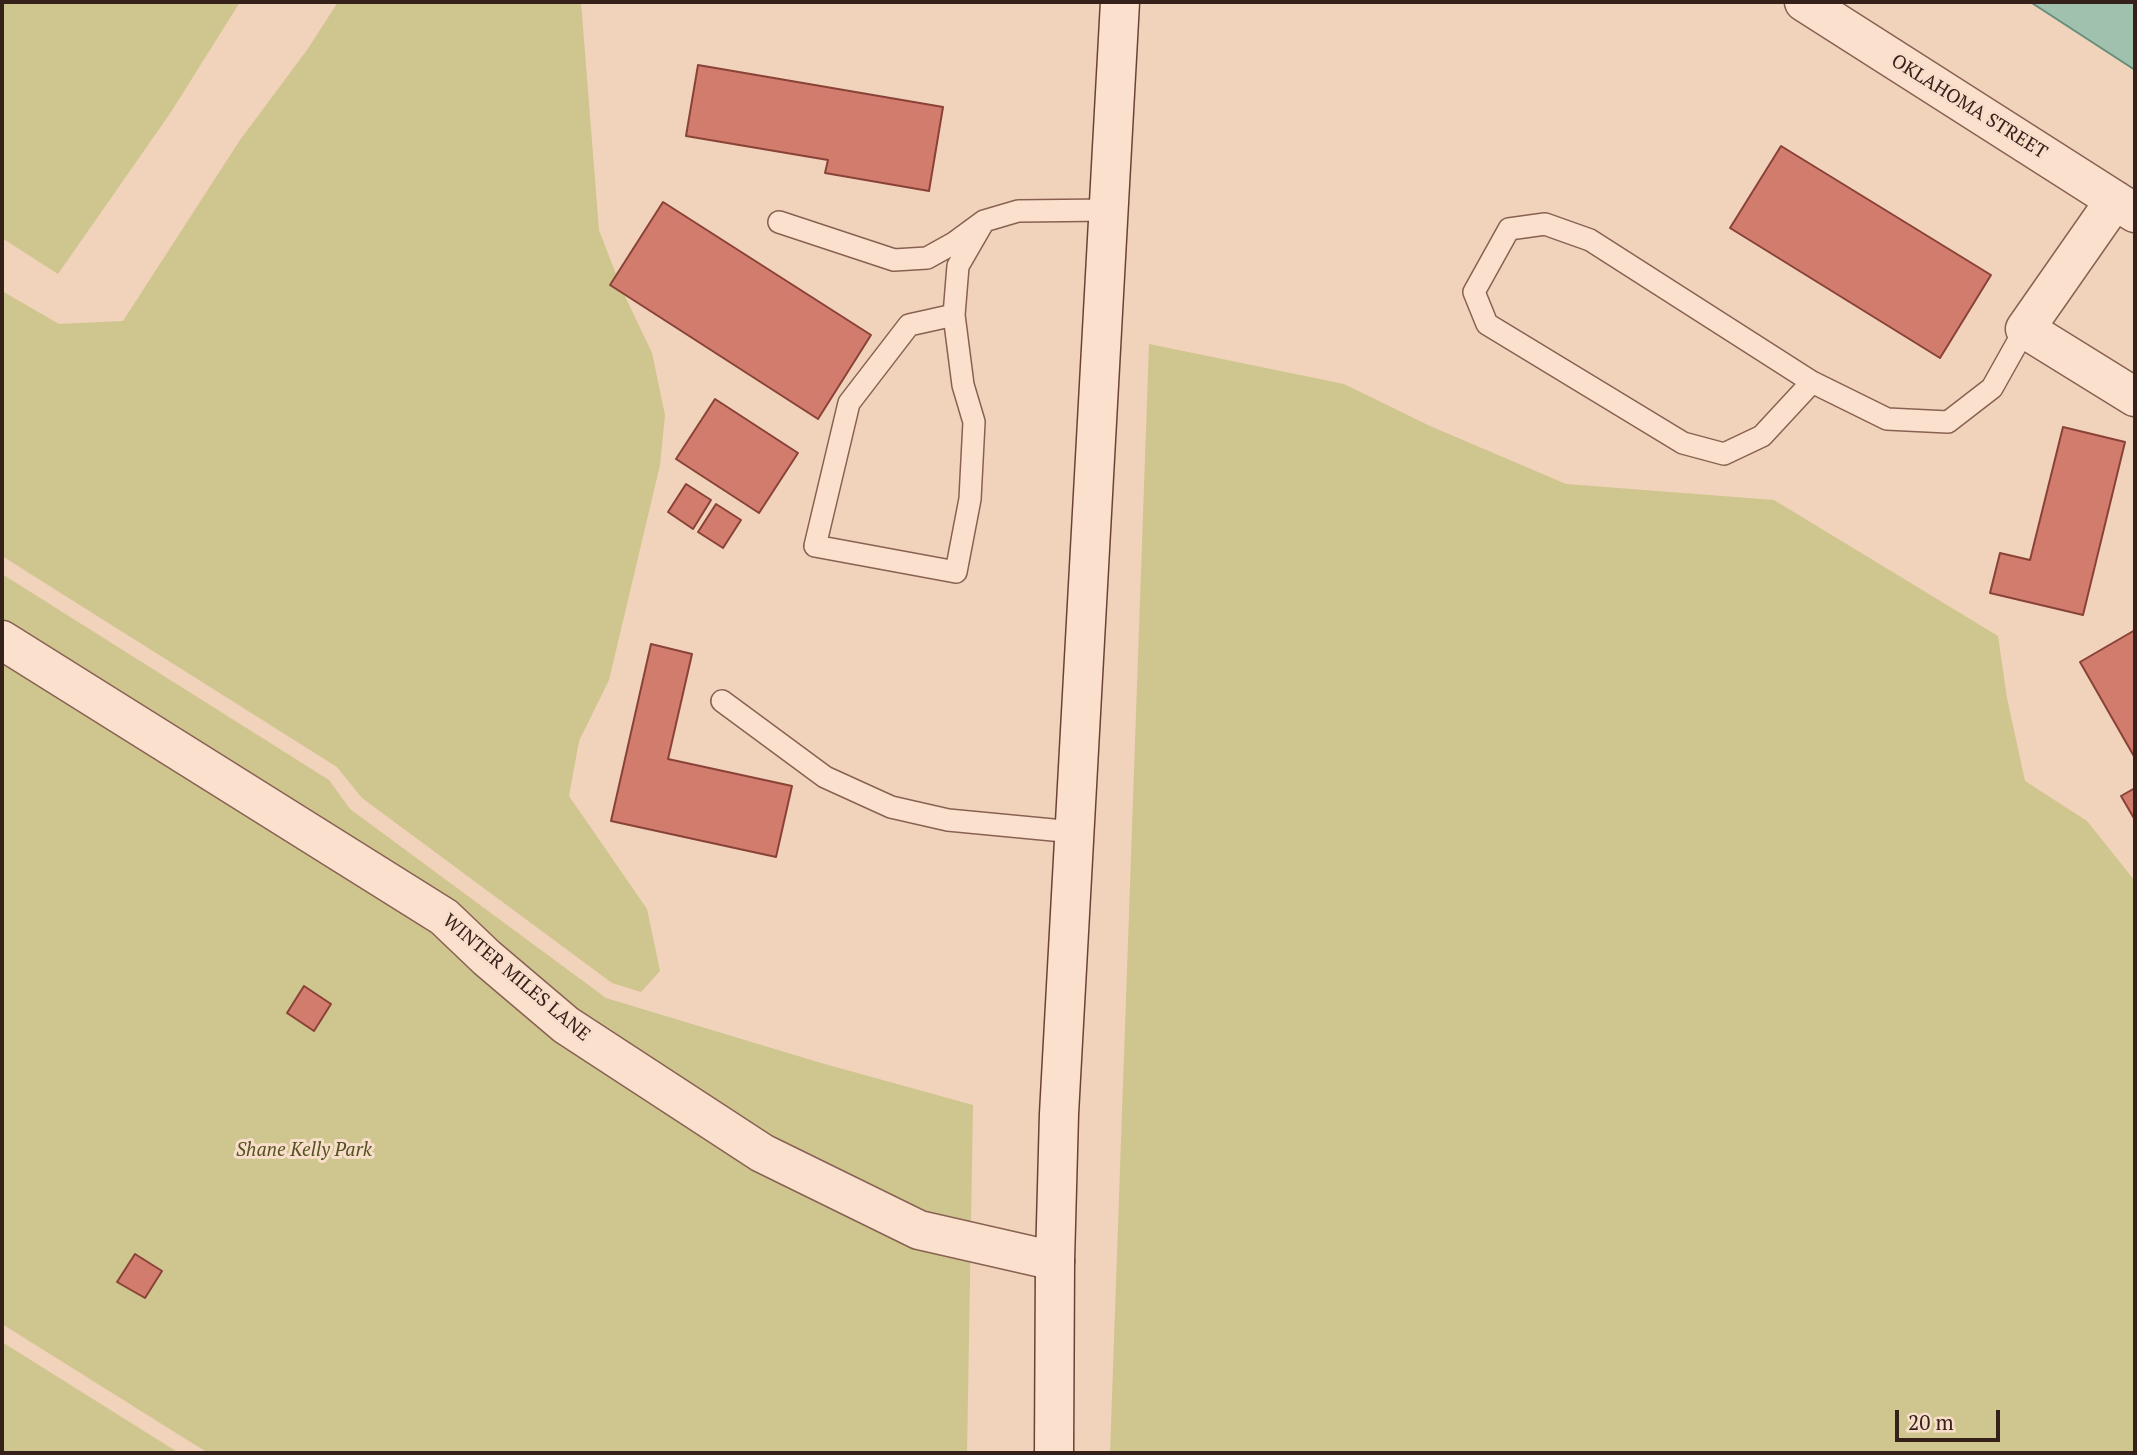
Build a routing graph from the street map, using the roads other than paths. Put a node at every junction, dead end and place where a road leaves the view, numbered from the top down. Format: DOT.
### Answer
graph roads {
  1 [pos="1121,2"];
  2 [pos="1804,2"];
  3 [pos="2125,206"];
  4 [pos="1109,210"];
  5 [pos="984,221"];
  6 [pos="779,222"];
  7 [pos="954,315"];
  8 [pos="2025,329"];
  9 [pos="1812,382"];
  10 [pos="2135,397"];
  11 [pos="2,640"];
  12 [pos="722,701"];
  13 [pos="1074,832"];
  14 [pos="1055,1261"];
  15 [pos="1054,1453"];
  1 -- 4 [label="street"];
  2 -- 3 [label="street, OKLAHOMA STREET"];
  3 -- 8 [label="street"];
  4 -- 5 [label="lane"];
  4 -- 13 [label="street"];
  5 -- 6 [label="lane"];
  5 -- 7 [label="lane"];
  7 -- 7 [label="lane"];
  8 -- 9 [label="lane"];
  8 -- 10 [label="street"];
  9 -- 9 [label="lane"];
  11 -- 14 [label="street, WINTER MILES LANE"];
  12 -- 13 [label="lane"];
  13 -- 14 [label="street"];
  14 -- 15 [label="street"];
}
